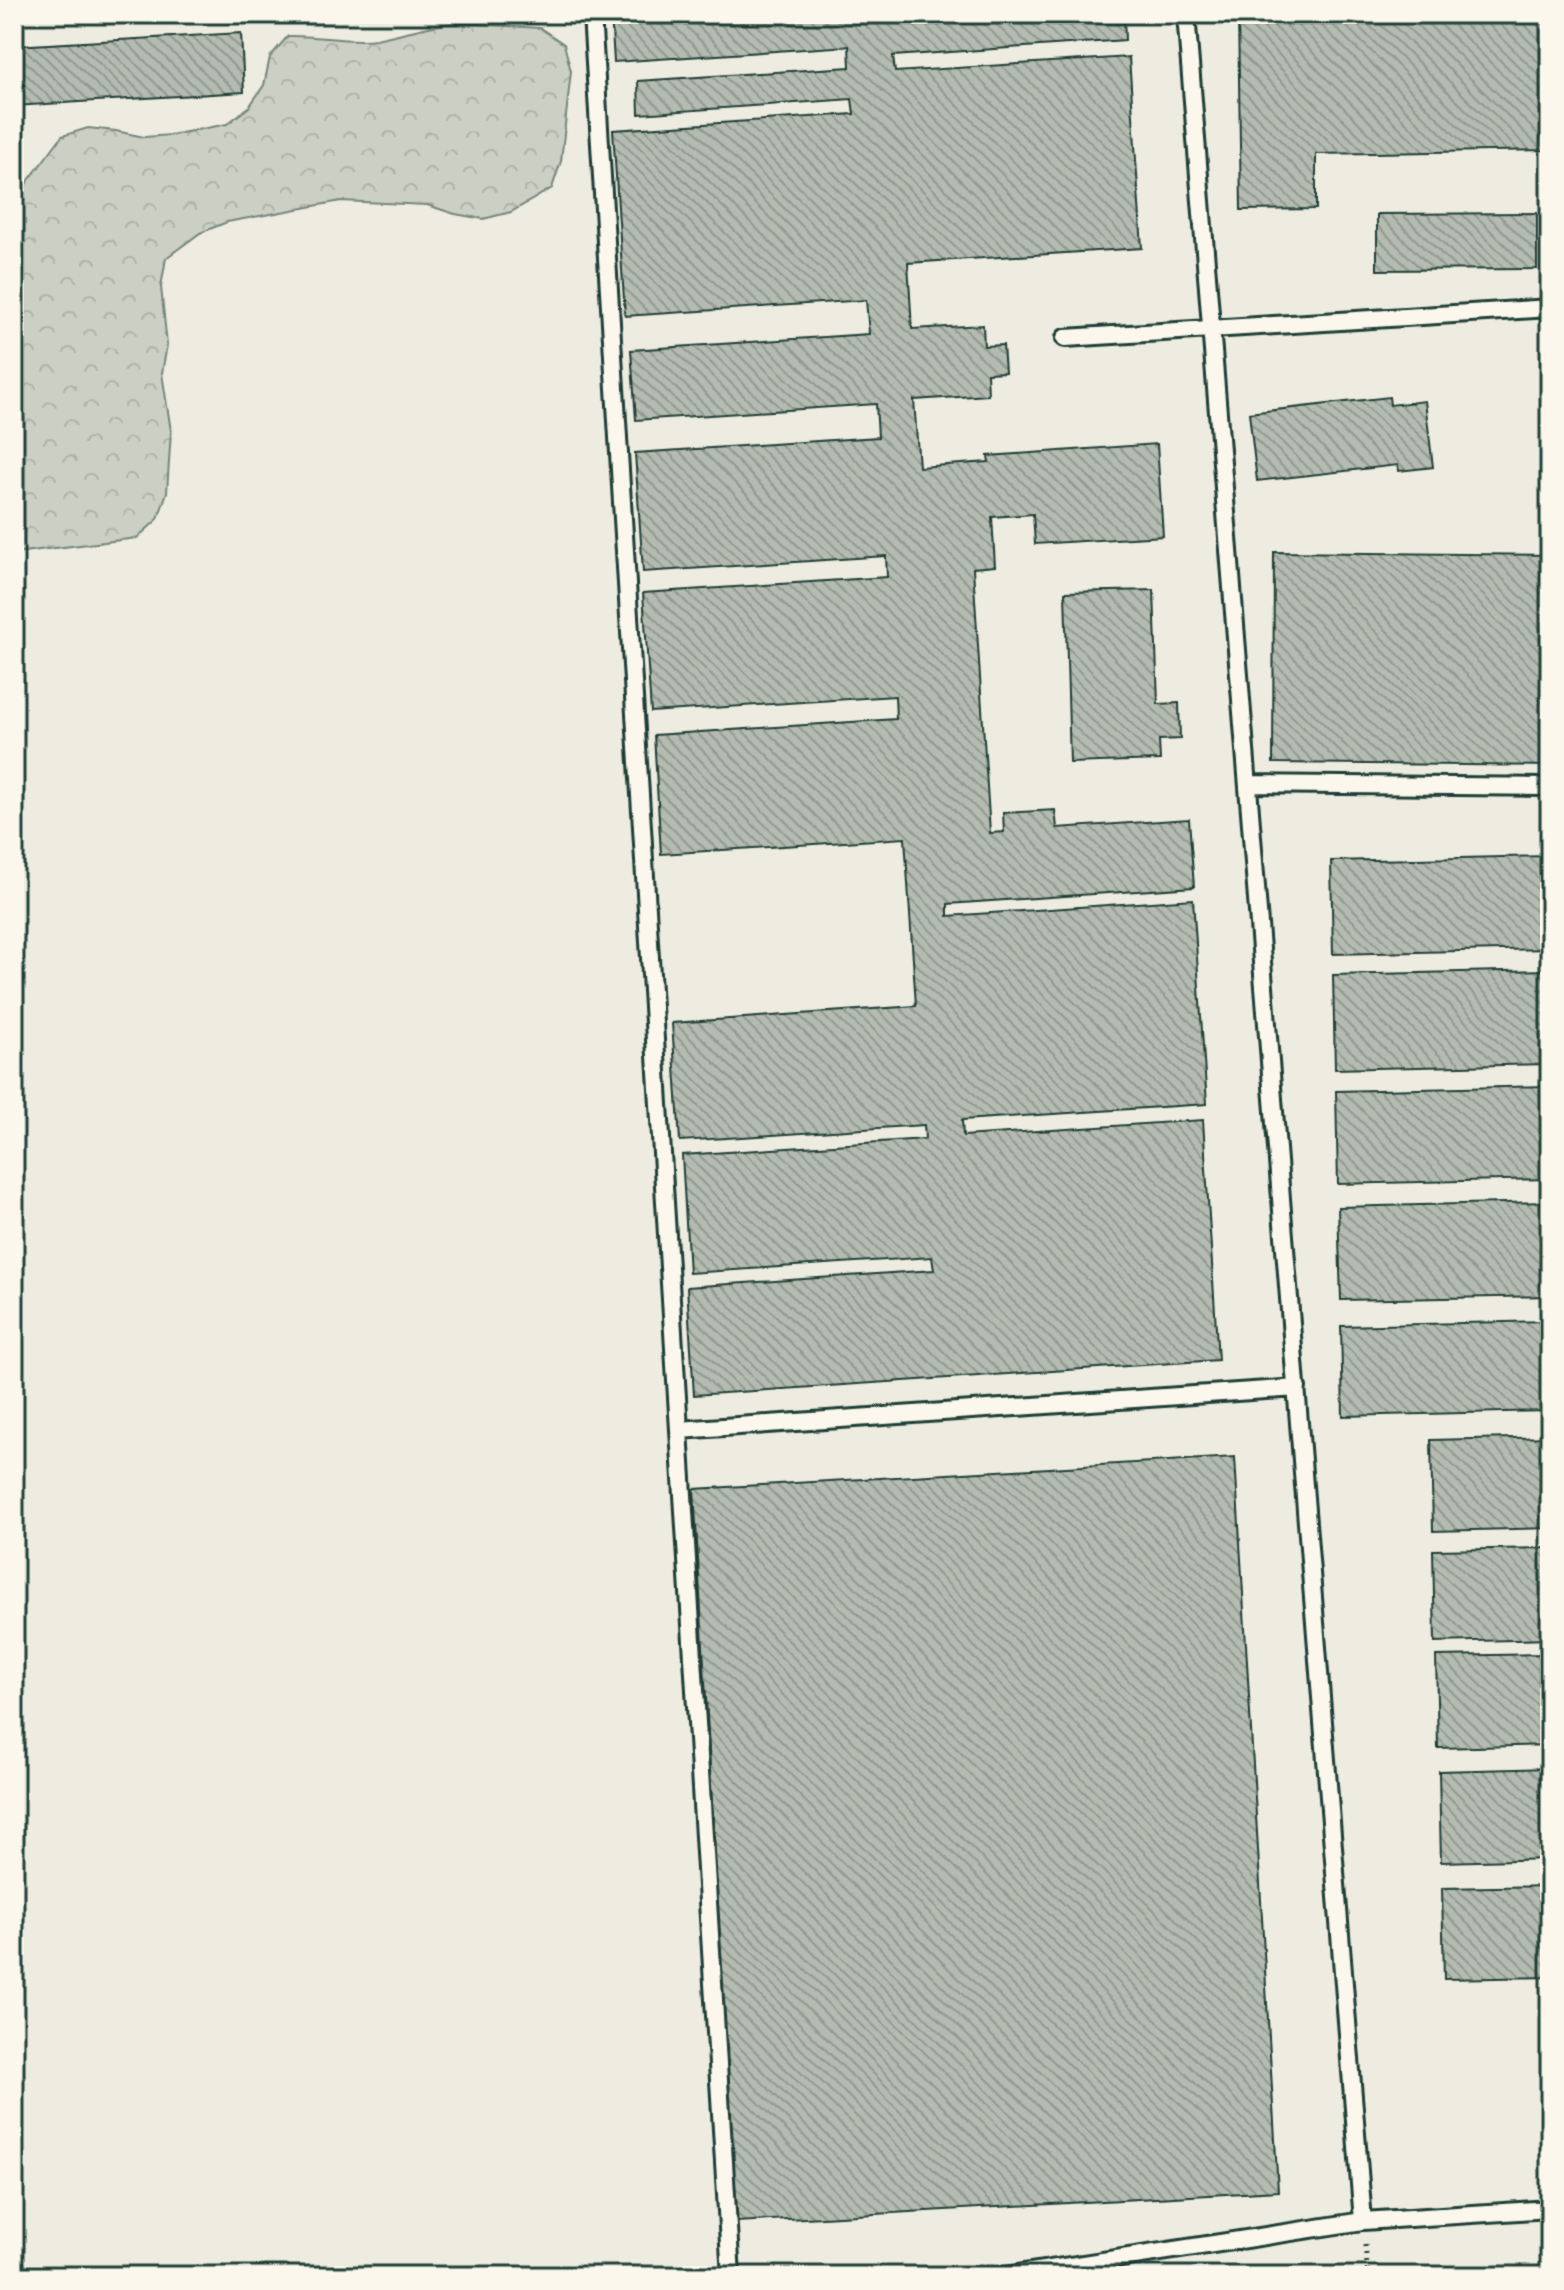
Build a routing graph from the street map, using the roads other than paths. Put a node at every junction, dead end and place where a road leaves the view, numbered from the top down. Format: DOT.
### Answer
graph roads {
  1 [pos="592,14"];
  2 [pos="1186,14"];
  3 [pos="1550,308"];
  4 [pos="1210,329"];
  5 [pos="1065,338"];
  6 [pos="1248,784"];
  7 [pos="1550,787"];
  8 [pos="1297,1388"];
  9 [pos="679,1430"];
  10 [pos="1550,2209"];
  11 [pos="1363,2221"];
  12 [pos="731,2276"];
  13 [pos="1005,2276"];
  1 -- 9 [label="lane"];
  2 -- 4 [label="lane"];
  3 -- 4 [label="lane"];
  4 -- 5 [label="lane"];
  4 -- 6 [label="lane"];
  6 -- 7 [label="lane"];
  6 -- 8 [label="lane"];
  8 -- 9 [label="lane"];
  8 -- 11 [label="lane"];
  9 -- 12 [label="lane"];
  10 -- 11 [label="lane"];
  11 -- 13 [label="lane"];
}
